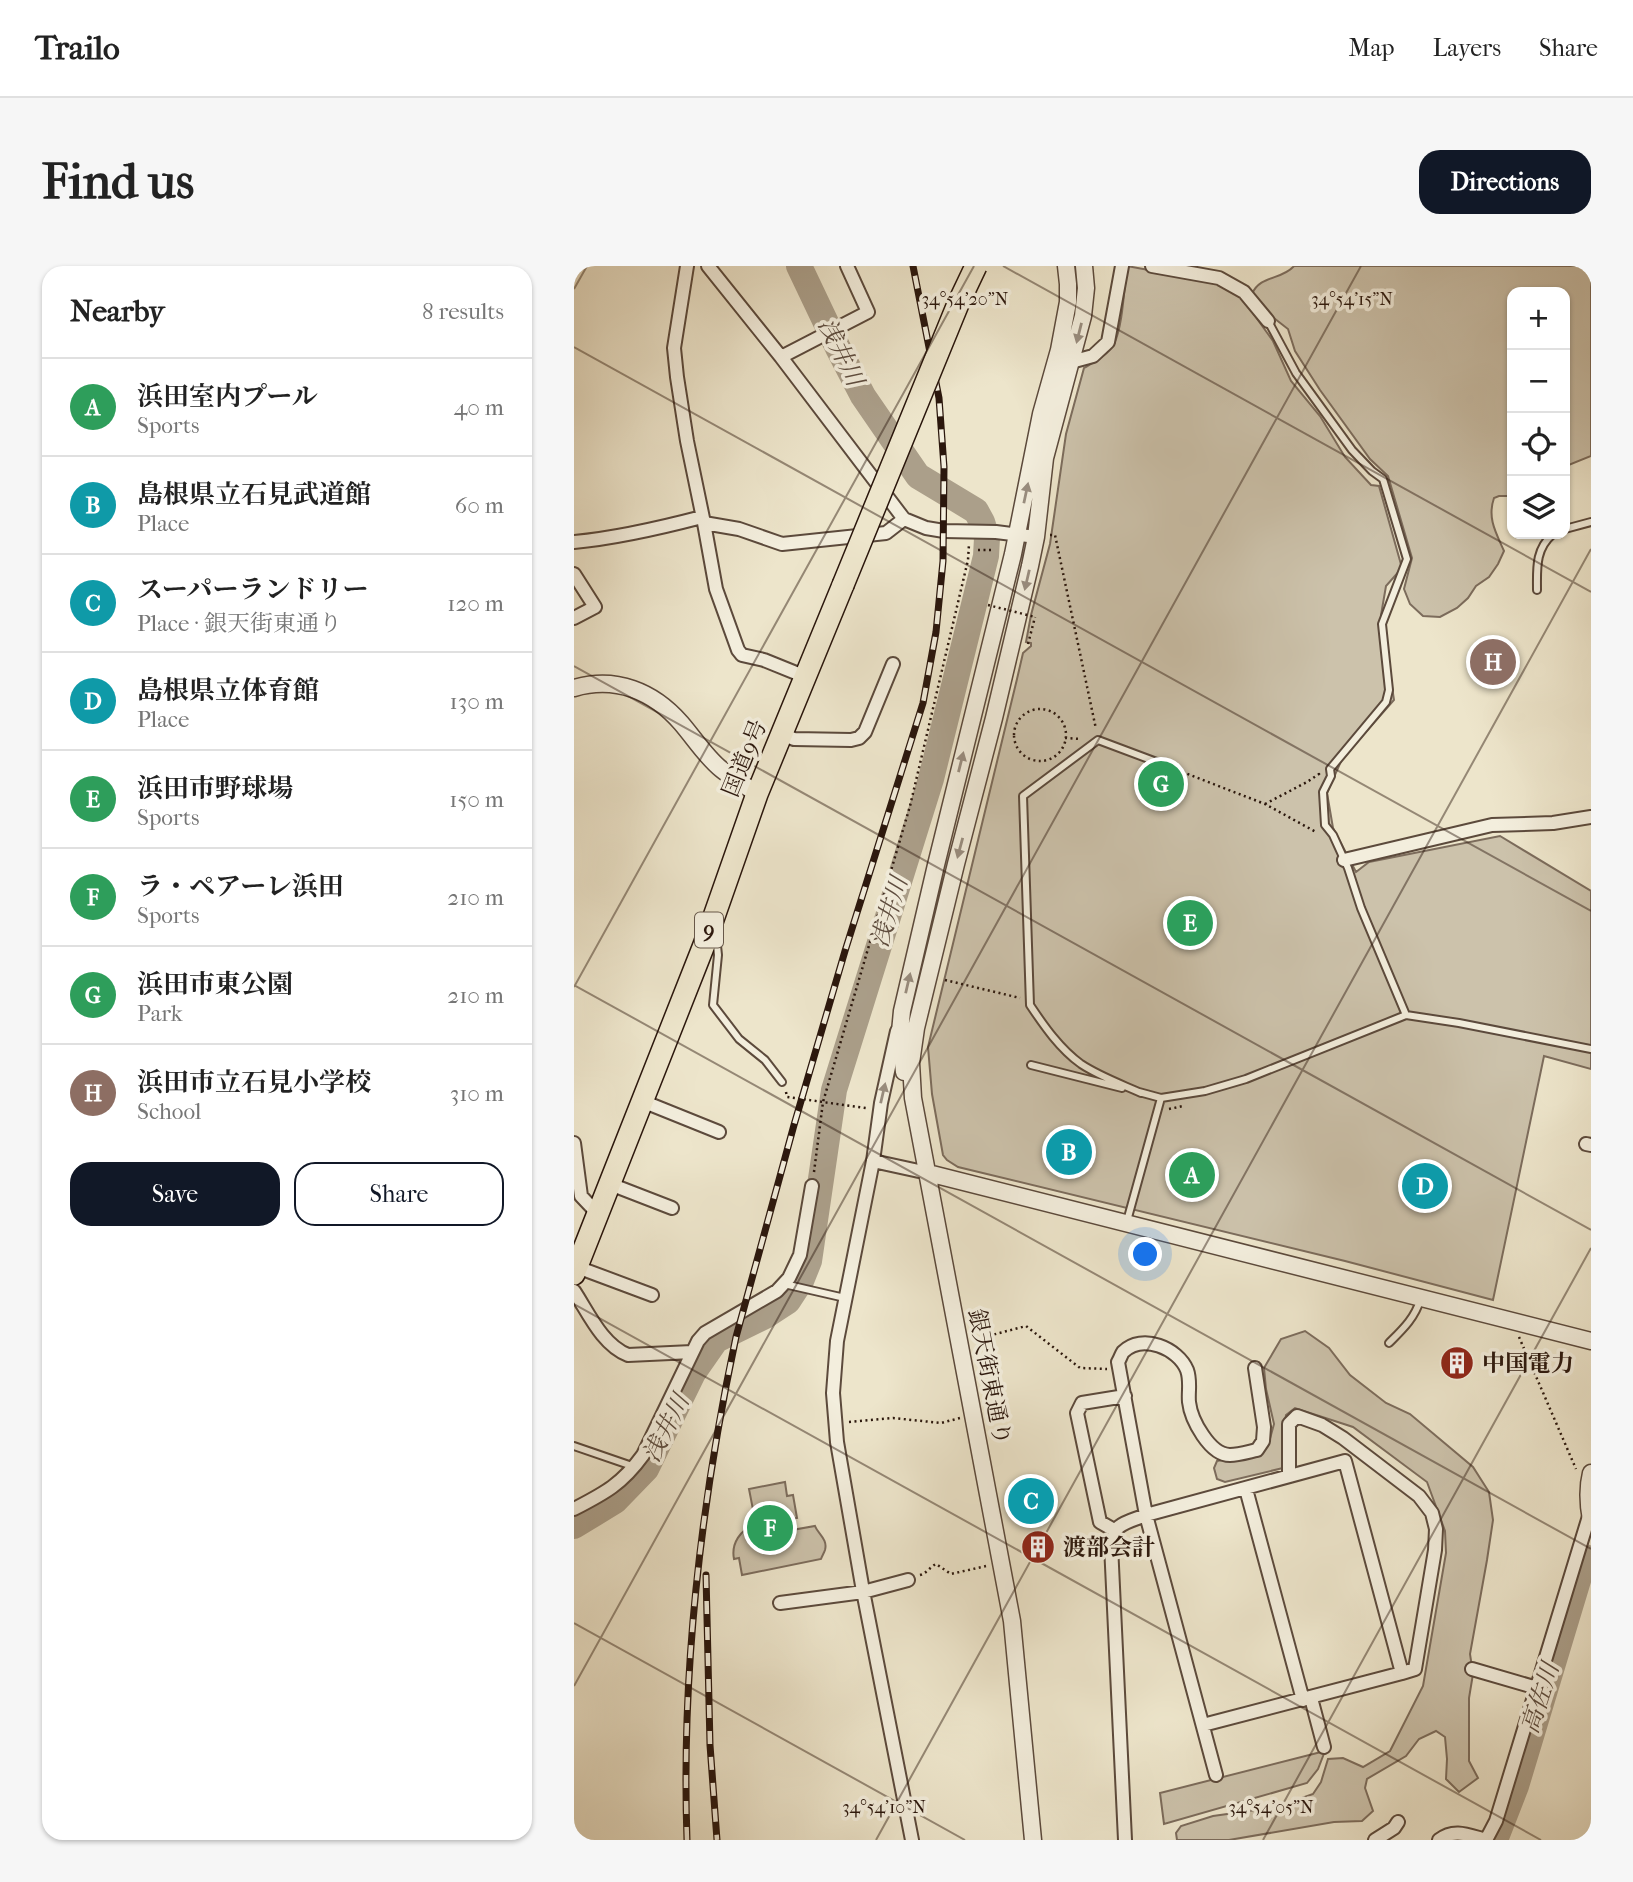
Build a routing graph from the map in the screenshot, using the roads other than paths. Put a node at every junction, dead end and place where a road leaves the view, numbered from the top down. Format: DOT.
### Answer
graph roads {
  1 [pos="687,266"];
  2 [pos="708,266"];
  3 [pos="847,266"];
  4 [pos="976,266"];
  5 [pos="1066,266"];
  6 [pos="1084,266"];
  7 [pos="1122,266"];
  8 [pos="1152,266"];
  9 [pos="1268,321"];
  10 [pos="781,357"];
  11 [pos="1071,362"];
  12 [pos="904,519"];
  13 [pos="703,520"];
  14 [pos="1591,522"];
  15 [pos="1570,528"];
  16 [pos="1018,534"];
  17 [pos="1041,536"];
  18 [pos="1548,539"];
  19 [pos="574,542"];
  20 [pos="574,574"];
  21 [pos="1537,590"];
  22 [pos="574,618"];
  23 [pos="893,664"];
  24 [pos="806,677"];
  25 [pos="574,688"];
  26 [pos="782,734"];
  27 [pos="1162,764"];
  28 [pos="757,794"];
  29 [pos="1591,817"];
  30 [pos="1344,860"];
  31 [pos="714,917"];
  32 [pos="902,1011"];
  33 [pos="1406,1015"];
  34 [pos="1591,1049"];
  35 [pos="1031,1065"];
  36 [pos="782,1082"];
  37 [pos="1141,1093"];
  38 [pos="913,1098"];
  39 [pos="1161,1098"];
  40 [pos="642,1101"];
  41 [pos="719,1132"];
  42 [pos="574,1143"];
  43 [pos="873,1161"];
  44 [pos="928,1173"];
  45 [pos="610,1184"];
  46 [pos="812,1185"];
  47 [pos="672,1209"];
  48 [pos="598,1214"];
  49 [pos="1127,1223"];
  50 [pos="575,1271"];
  51 [pos="786,1285"];
  52 [pos="574,1291"];
  53 [pos="652,1295"];
  54 [pos="1421,1297"];
  55 [pos="845,1298"];
  56 [pos="1591,1341"];
  57 [pos="1389,1343"];
  58 [pos="692,1352"];
  59 [pos="1255,1368"];
  60 [pos="1125,1396"];
  61 [pos="574,1447"];
  62 [pos="1365,1455"];
  63 [pos="1345,1461"];
  64 [pos="635,1467"];
  65 [pos="1585,1472"];
  66 [pos="1289,1476"];
  67 [pos="1246,1489"];
  68 [pos="574,1509"];
  69 [pos="1146,1515"];
  70 [pos="1590,1517"];
  71 [pos="1114,1530"];
  72 [pos="908,1580"];
  73 [pos="863,1592"];
  74 [pos="780,1603"];
  75 [pos="1472,1669"];
  76 [pos="1402,1673"];
  77 [pos="1537,1688"];
  78 [pos="1307,1699"];
  79 [pos="1203,1725"];
  80 [pos="1324,1747"];
  81 [pos="1216,1775"];
  82 [pos="1398,1822"];
  83 [pos="912,1840"];
  84 [pos="1033,1840"];
  85 [pos="1125,1840"];
  86 [pos="1375,1840"];
  87 [pos="1439,1840"];
  1 -- 13 [label="street"];
  2 -- 10 [label="street"];
  3 -- 10 [label="street"];
  4 -- 24 [label="highway, 国道9号 / 9, bridge"];
  16 -- 5 [label="street, one-way"];
  6 -- 11 [label="street, one-way"];
  7 -- 11 [label="street"];
  8 -- 9 [label="street"];
  9 -- 30 [label="lane"];
  10 -- 12 [label="street"];
  11 -- 17 [label="street"];
  12 -- 13 [label="street"];
  12 -- 16 [label="street"];
  13 -- 19 [label="street"];
  13 -- 24 [label="street"];
  14 -- 15 [label="lane"];
  16 -- 17 [label="street"];
  32 -- 16 [label="street, one-way"];
  17 -- 38 [label="street, one-way"];
  18 -- 21 [label="lane"];
  20 -- 22 [label="street"];
  23 -- 26 [label="street"];
  24 -- 26 [label="highway, 国道9号 / 9"];
  25 -- 28 [label="street"];
  26 -- 28 [label="highway, 国道9号 / 9"];
  27 -- 37 [label="lane"];
  28 -- 31 [label="highway, 国道9号 / 9"];
  29 -- 30 [label="street"];
  30 -- 33 [label="lane"];
  31 -- 36 [label="lane"];
  31 -- 40 [label="highway, 国道9号 / 9"];
  32 -- 38 [label="street"];
  43 -- 32 [label="street, one-way"];
  33 -- 34 [label="lane"];
  33 -- 39 [label="lane"];
  35 -- 37 [label="lane"];
  37 -- 39 [label="lane"];
  38 -- 44 [label="street, 銀天街東通り"];
  39 -- 49 [label="lane"];
  40 -- 41 [label="street"];
  40 -- 45 [label="highway, 国道9号 / 9"];
  42 -- 48 [label="street"];
  43 -- 44 [label="street"];
  43 -- 55 [label="street"];
  44 -- 49 [label="street"];
  44 -- 84 [label="street, 銀天街東通り"];
  45 -- 47 [label="street"];
  45 -- 48 [label="highway, 国道9号 / 9"];
  46 -- 51 [label="street"];
  48 -- 50 [label="highway, 国道9号 / 9"];
  49 -- 54 [label="street"];
  50 -- 53 [label="street"];
  51 -- 55 [label="lane"];
  51 -- 58 [label="street"];
  52 -- 58 [label="street"];
  54 -- 56 [label="street"];
  54 -- 57 [label="lane"];
  55 -- 73 [label="street"];
  58 -- 64 [label="street"];
  59 -- 60 [label="street"];
  60 -- 69 [label="street"];
  60 -- 71 [label="street"];
  61 -- 64 [label="lane"];
  62 -- 63 [label="street"];
  62 -- 66 [label="street"];
  62 -- 76 [label="street"];
  63 -- 66 [label="street"];
  63 -- 76 [label="street"];
  64 -- 68 [label="street"];
  65 -- 70 [label="street"];
  66 -- 67 [label="street"];
  67 -- 69 [label="street"];
  67 -- 78 [label="street"];
  69 -- 71 [label="street"];
  69 -- 79 [label="street"];
  70 -- 77 [label="street"];
  71 -- 85 [label="street"];
  72 -- 73 [label="street"];
  73 -- 74 [label="street"];
  73 -- 83 [label="street"];
  75 -- 77 [label="street"];
  76 -- 78 [label="street"];
  77 -- 87 [label="street"];
  78 -- 79 [label="street"];
  78 -- 80 [label="street"];
  79 -- 81 [label="street"];
  82 -- 86 [label="street"];
}
